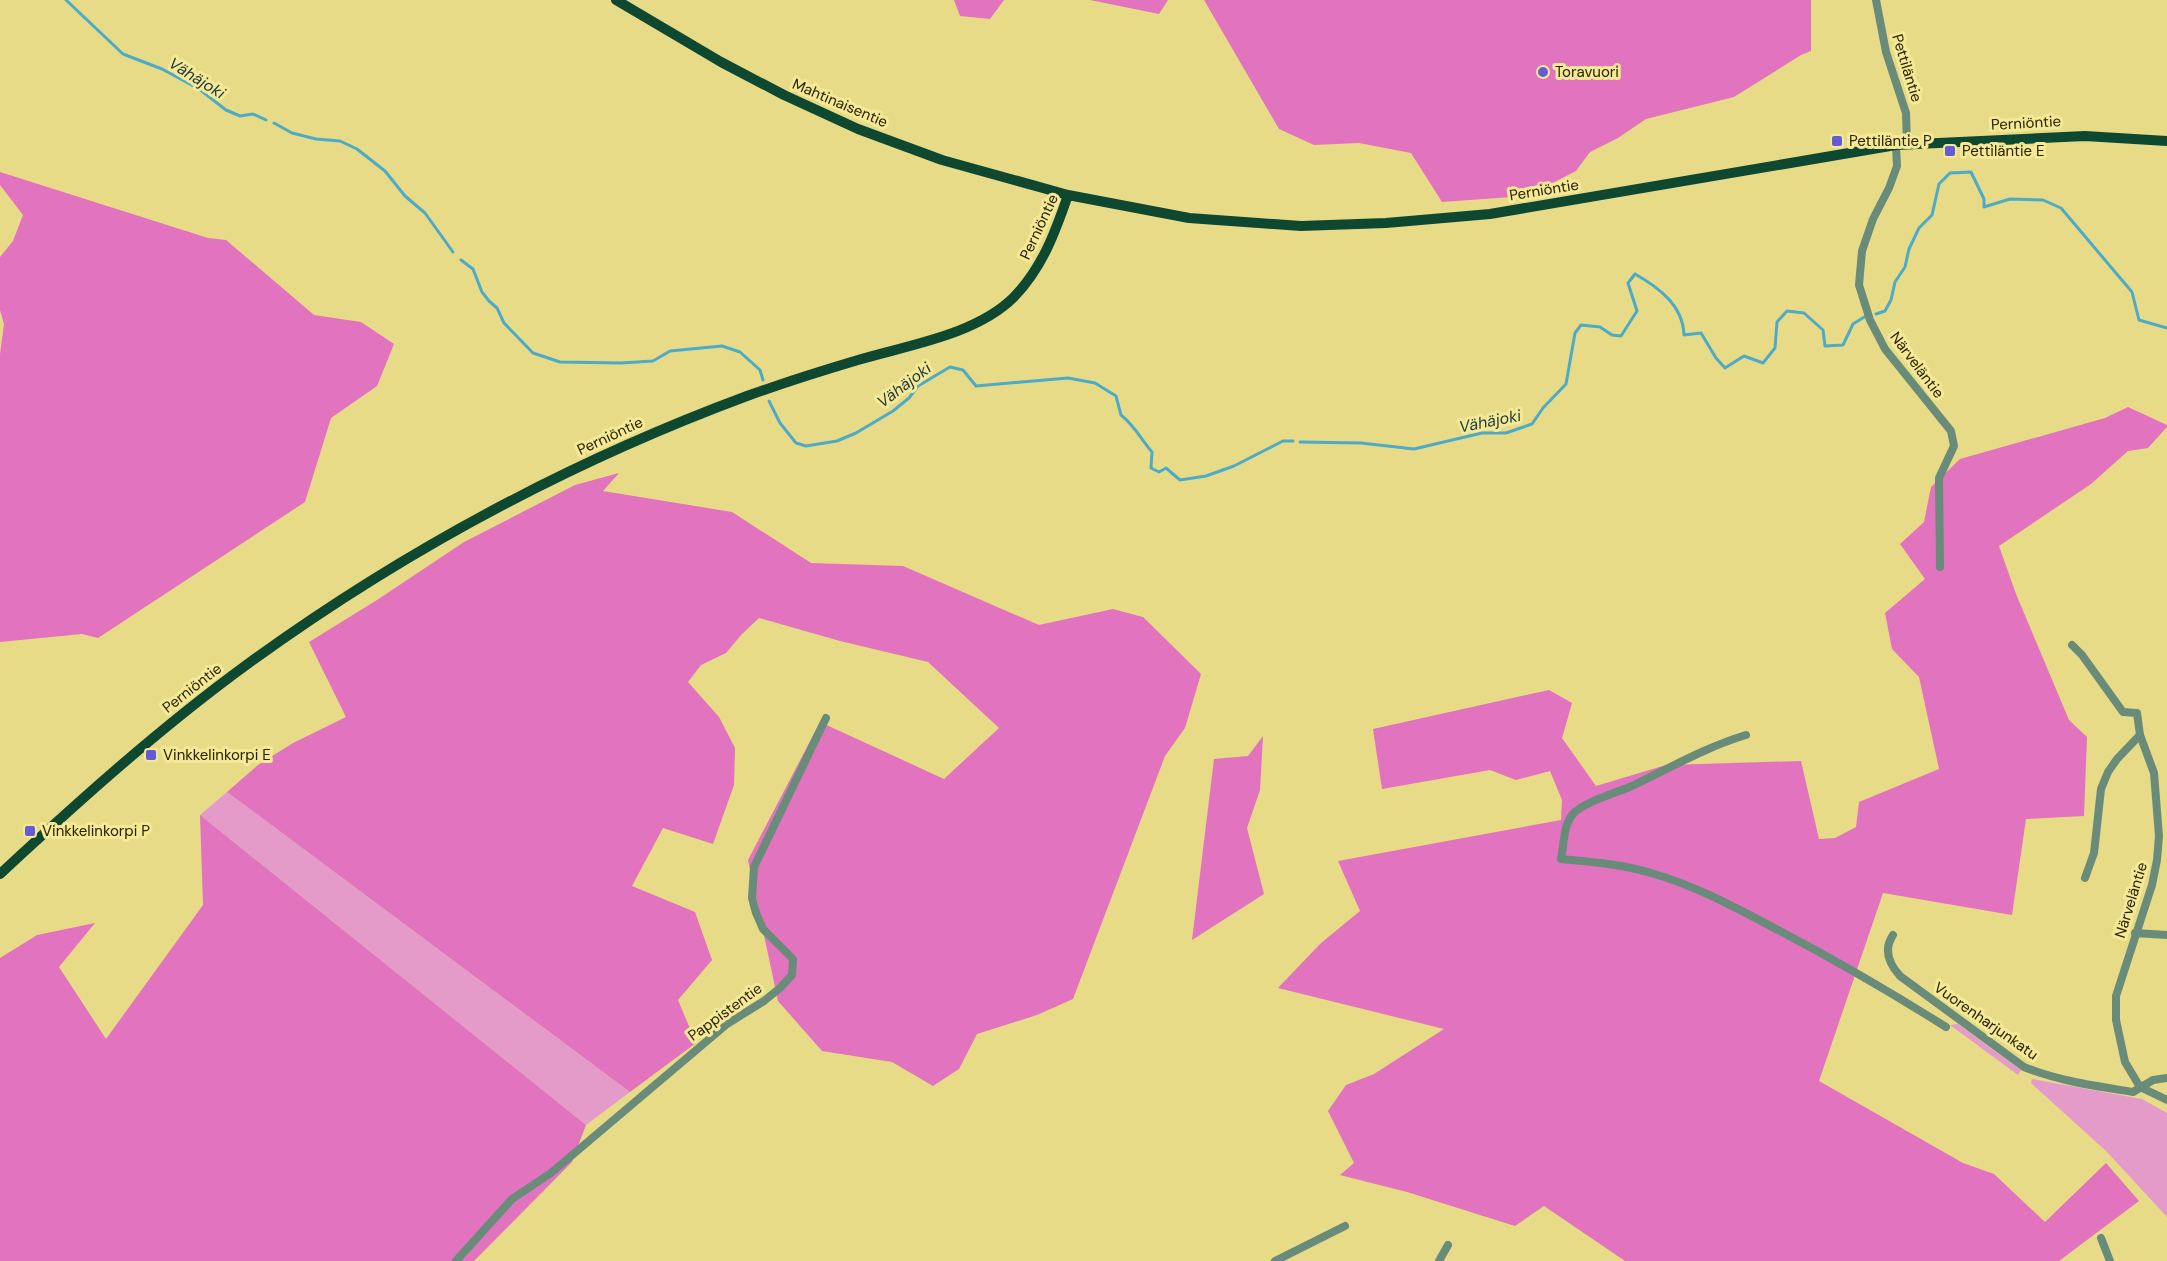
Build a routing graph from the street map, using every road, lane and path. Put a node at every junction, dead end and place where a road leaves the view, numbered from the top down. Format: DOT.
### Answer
graph roads {
  1 [pos="616,0"];
  2 [pos="1876,0"];
  3 [pos="2167,141"];
  4 [pos="1902,144"];
  5 [pos="1068,195"];
  6 [pos="1940,567"];
  7 [pos="2072,645"];
  8 [pos="826,718"];
  9 [pos="1746,735"];
  10 [pos="2140,735"];
  11 [pos="0,874"];
  12 [pos="2085,878"];
  13 [pos="2135,933"];
  14 [pos="1893,935"];
  15 [pos="2167,935"];
  16 [pos="1946,1027"];
  17 [pos="2167,1078"];
  18 [pos="2140,1087"];
  19 [pos="2167,1100"];
  20 [pos="1345,1226"];
  21 [pos="2101,1238"];
  22 [pos="1448,1245"];
  23 [pos="456,1261"];
  24 [pos="1275,1261"];
  25 [pos="1439,1261"];
  26 [pos="2110,1261"];
  1 -- 5 [label="main road, Mahtinaisentie"];
  2 -- 4 [label="street, Pettiläntie"];
  3 -- 4 [label="main road, Perniöntie"];
  4 -- 5 [label="main road, Perniöntie"];
  4 -- 6 [label="street, Närveläntie"];
  5 -- 11 [label="main road, Perniöntie"];
  7 -- 10 [label="street, Närveläntie"];
  8 -- 23 [label="street, Pappistentie"];
  9 -- 16 [label="street"];
  10 -- 12 [label="street"];
  10 -- 13 [label="street, Närveläntie"];
  13 -- 15 [label="street"];
  13 -- 18 [label="street, Närveläntie"];
  14 -- 18 [label="street, Vuorenharjunkatu"];
  17 -- 18 [label="street"];
  18 -- 19 [label="street"];
  20 -- 24 [label="street"];
  21 -- 26 [label="street"];
  22 -- 25 [label="street"];
}
